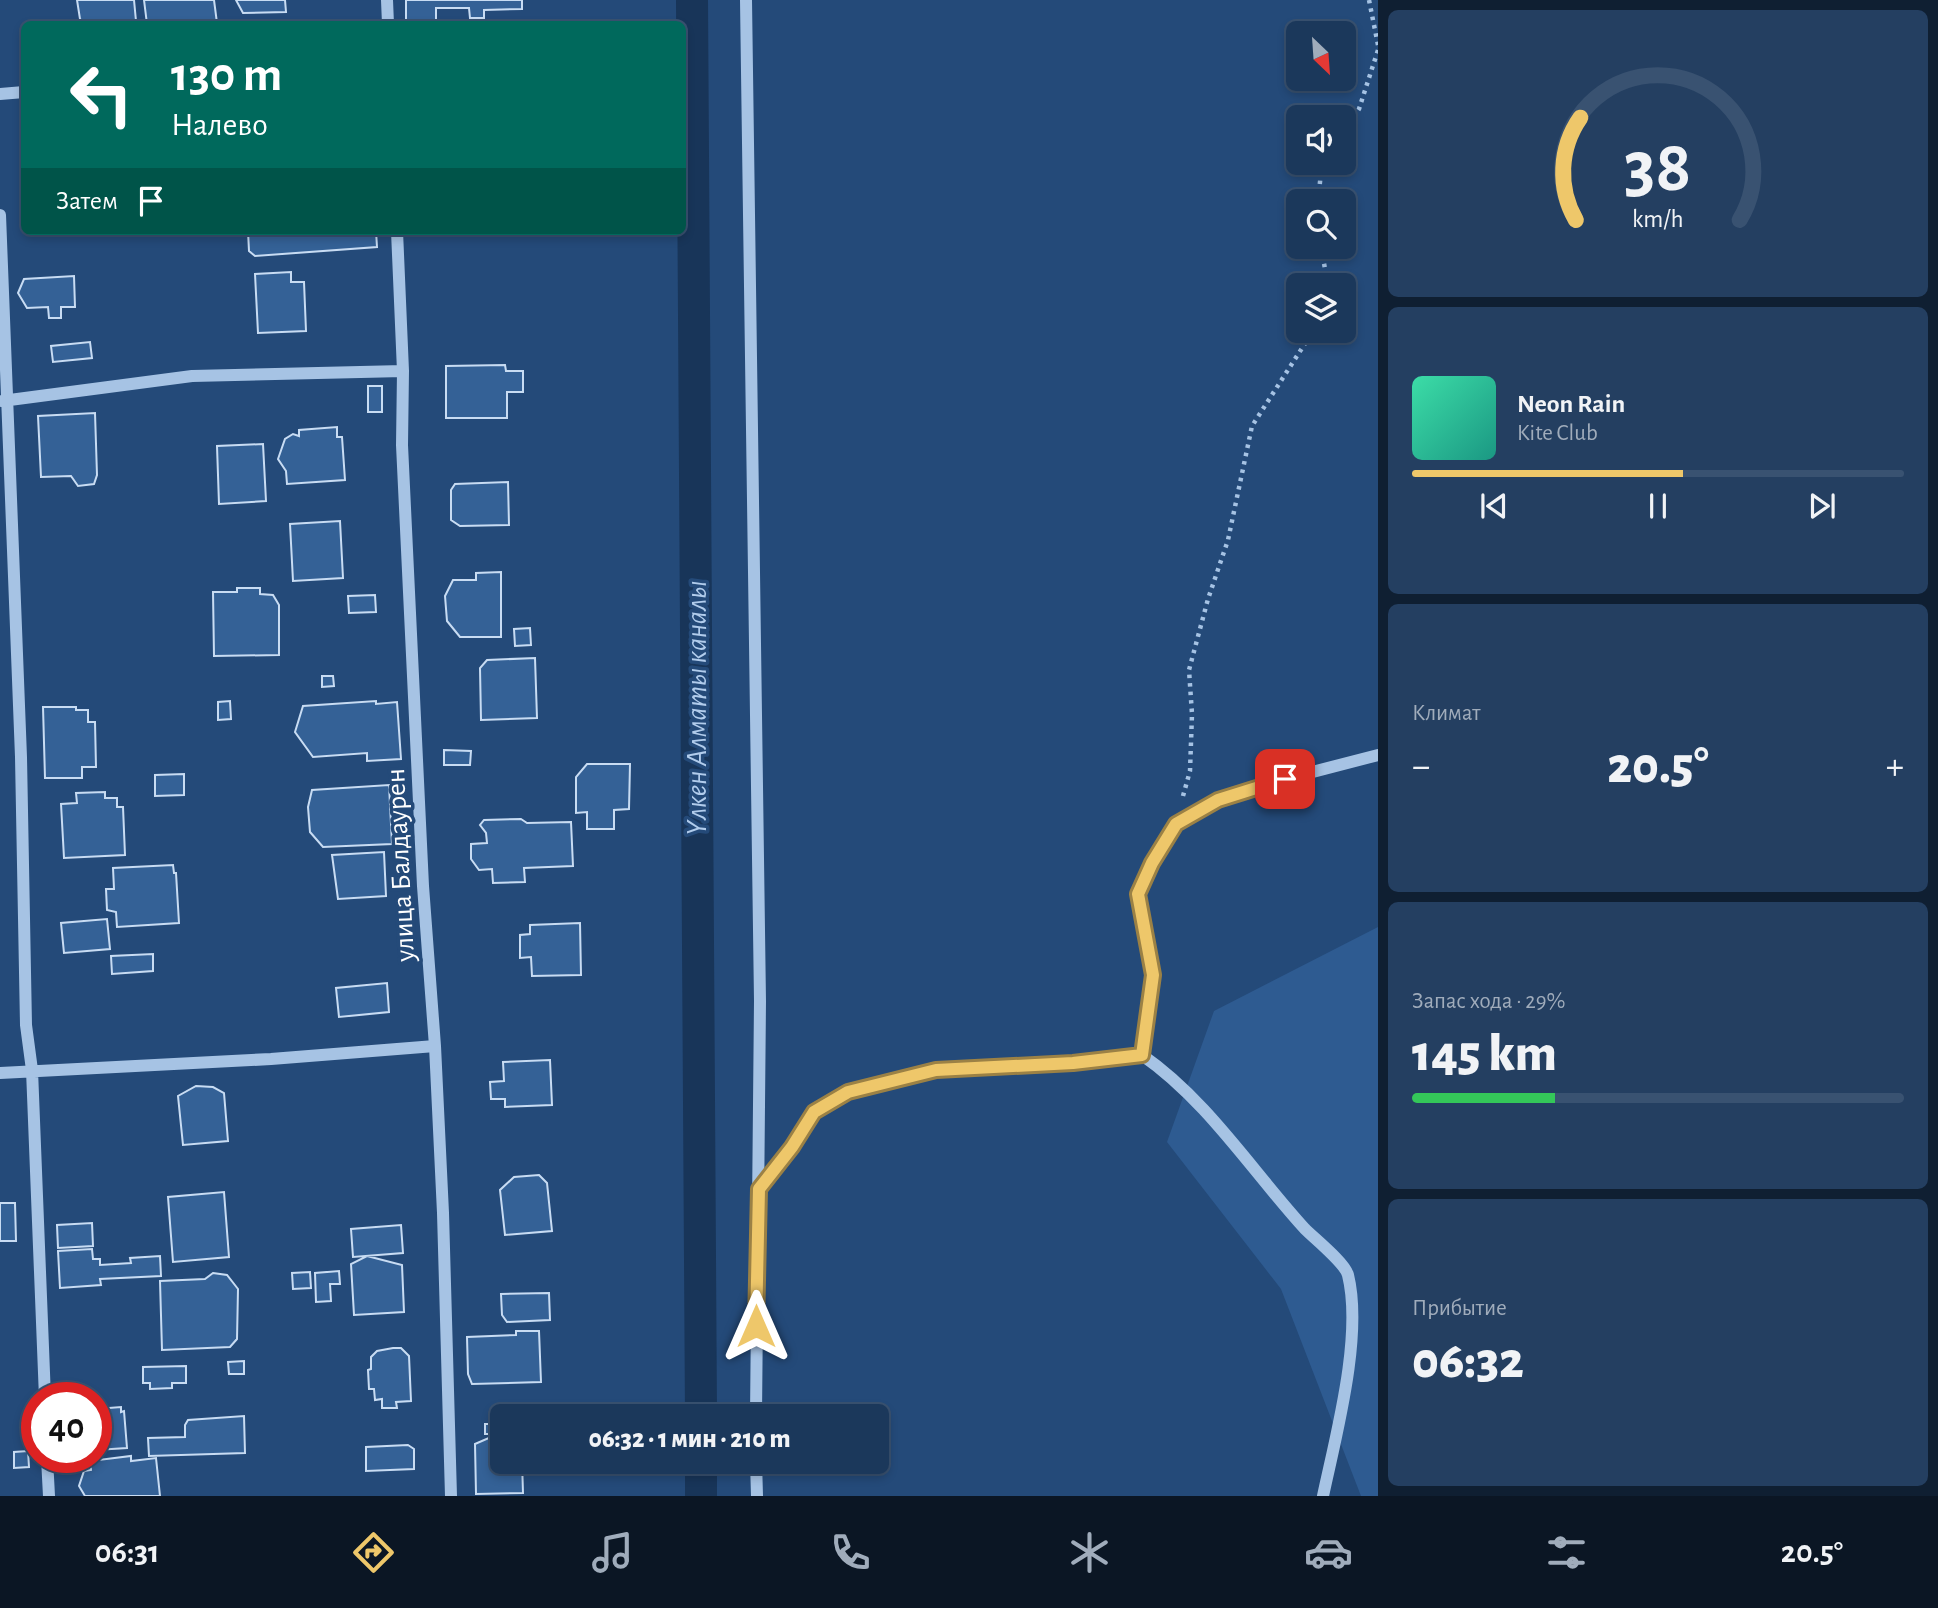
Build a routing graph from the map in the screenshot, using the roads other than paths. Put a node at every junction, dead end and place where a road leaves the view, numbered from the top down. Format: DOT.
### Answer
graph roads {
  1 [pos="387,0"];
  2 [pos="746,0"];
  3 [pos="388,21"];
  4 [pos="21,92"];
  5 [pos="0,94"];
  6 [pos="0,215"];
  7 [pos="397,235"];
  8 [pos="403,371"];
  9 [pos="4,401"];
  10 [pos="1378,755"];
  11 [pos="435,1046"];
  12 [pos="1142,1055"];
  13 [pos="32,1070"];
  14 [pos="0,1073"];
  15 [pos="759,1189"];
  16 [pos="44,1382"];
  17 [pos="756,1404"];
  18 [pos="48,1473"];
  19 [pos="757,1474"];
  20 [pos="49,1496"];
  21 [pos="451,1496"];
  22 [pos="757,1496"];
  23 [pos="1323,1496"];
  1 -- 3 [label="street"];
  2 -- 15 [label="street"];
  4 -- 5 [label="street"];
  6 -- 9 [label="street"];
  7 -- 8 [label="street, улица Балдаурен"];
  8 -- 9 [label="street"];
  8 -- 11 [label="street, улица Балдаурен"];
  9 -- 13 [label="street"];
  10 -- 12 [label="street"];
  11 -- 13 [label="street"];
  11 -- 21 [label="street, улица Балдаурен"];
  12 -- 15 [label="street"];
  12 -- 23 [label="street"];
  13 -- 14 [label="street"];
  13 -- 16 [label="street"];
  15 -- 17 [label="street"];
  18 -- 20 [label="street"];
  19 -- 22 [label="street"];
}
